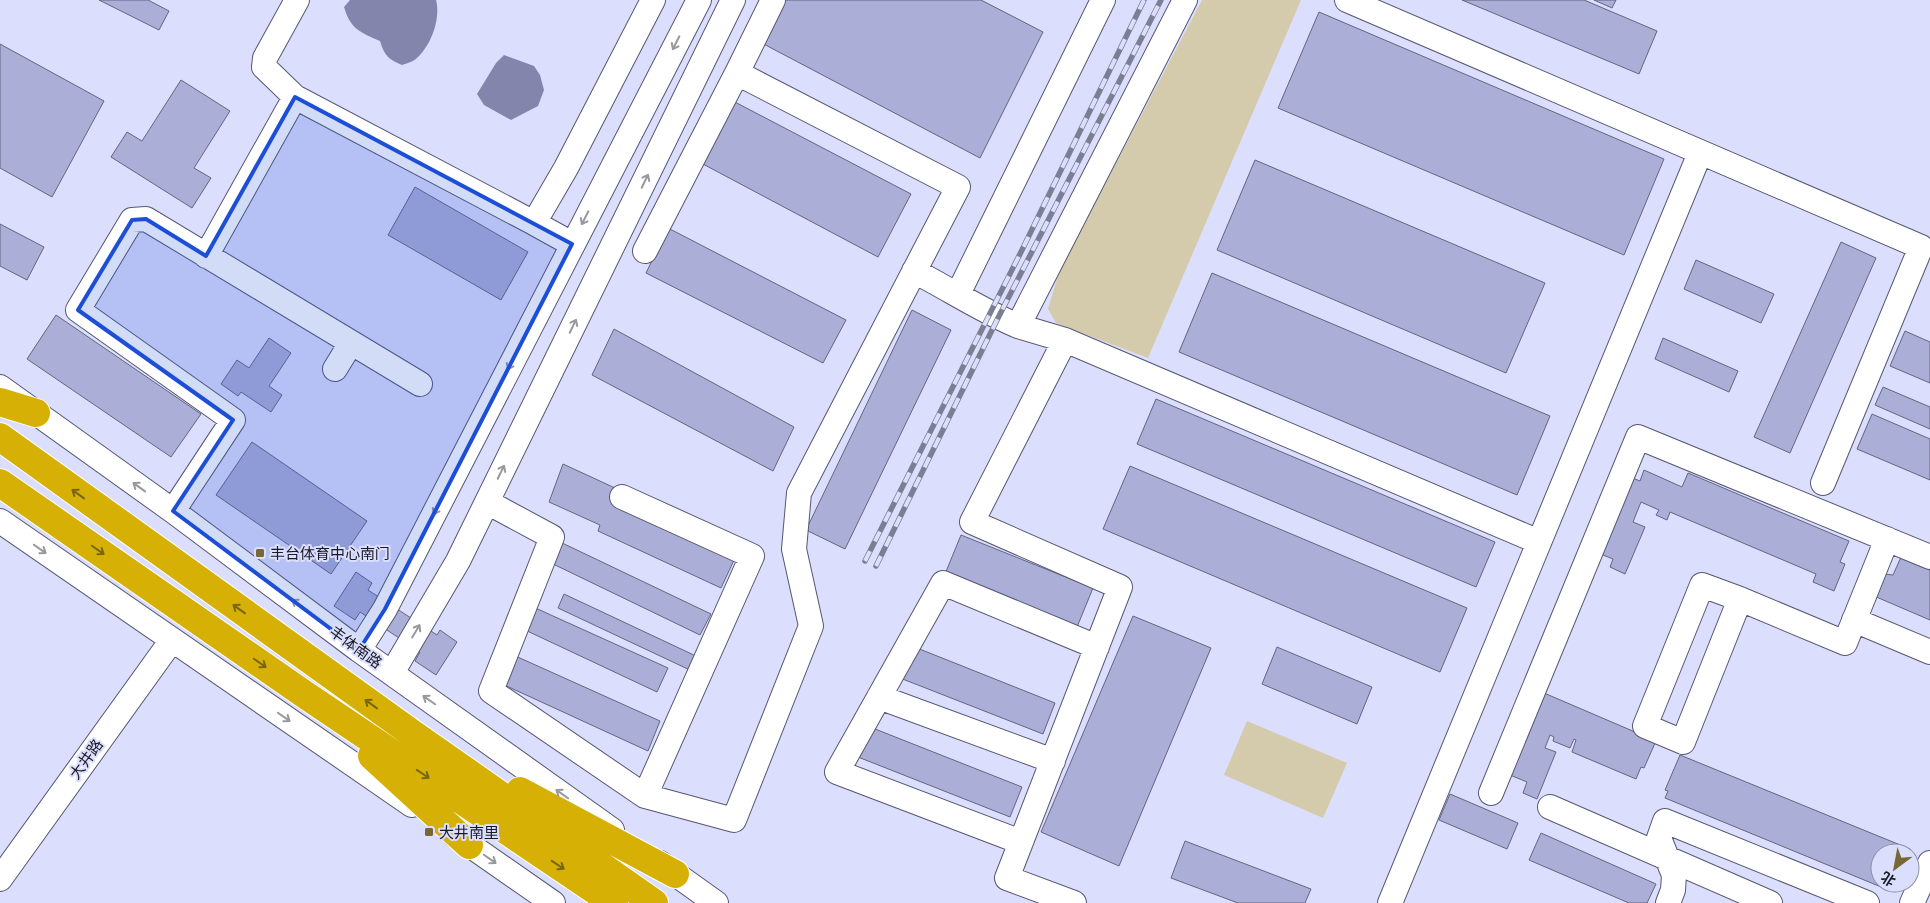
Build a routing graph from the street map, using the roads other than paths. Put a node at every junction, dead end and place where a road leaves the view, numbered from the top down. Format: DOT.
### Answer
graph roads {
  1 [pos="297,0"];
  2 [pos="653,0"];
  3 [pos="699,0"];
  4 [pos="733,0"];
  5 [pos="773,0"];
  6 [pos="1102,0"];
  7 [pos="1186,0"];
  8 [pos="1347,0"];
  9 [pos="738,73"];
  10 [pos="295,97"];
  11 [pos="1700,153"];
  12 [pos="534,223"];
  13 [pos="572,244"];
  14 [pos="645,251"];
  15 [pos="206,256"];
  16 [pos="914,271"];
  17 [pos="958,294"];
  18 [pos="1018,326"];
  19 [pos="1064,340"];
  20 [pos="351,342"];
  21 [pos="335,369"];
  22 [pos="420,384"];
  23 [pos="0,387"];
  24 [pos="0,402"];
  25 [pos="36,413"];
  26 [pos="0,437"];
  27 [pos="0,483"];
  28 [pos="1823,483"];
  29 [pos="622,497"];
  30 [pos="487,502"];
  31 [pos="173,512"];
  32 [pos="0,521"];
  33 [pos="1887,539"];
  34 [pos="1539,542"];
  35 [pos="1930,557"];
  36 [pos="1740,599"];
  37 [pos="1854,620"];
  38 [pos="172,640"];
  39 [pos="1097,648"];
  40 [pos="359,650"];
  41 [pos="1930,652"];
  42 [pos="392,673"];
  43 [pos="304,694"];
  44 [pos="880,697"];
  45 [pos="413,734"];
  46 [pos="1053,761"];
  47 [pos="1491,793"];
  48 [pos="645,796"];
  49 [pos="1550,807"];
  50 [pos="1021,842"];
  51 [pos="469,845"];
  52 [pos="1666,858"];
  53 [pos="1930,863"];
  54 [pos="675,874"];
  55 [pos="0,879"];
  56 [pos="608,890"];
  57 [pos="553,903"];
  58 [pos="654,903"];
  59 [pos="716,903"];
  60 [pos="1074,903"];
  61 [pos="1390,903"];
  62 [pos="1668,903"];
  63 [pos="1770,903"];
  64 [pos="1867,903"];
  65 [pos="1912,903"];
  1 -- 10 [label="street"];
  2 -- 12 [label="street"];
  3 -- 13 [label="street, one-way"];
  30 -- 4 [label="street, one-way"];
  5 -- 9 [label="street"];
  6 -- 17 [label="street"];
  7 -- 18 [label="street"];
  8 -- 11 [label="street"];
  9 -- 14 [label="street"];
  9 -- 16 [label="street"];
  10 -- 12 [label="street"];
  10 -- 15 [label="street"];
  11 -- 28 [label="street"];
  11 -- 34 [label="street"];
  12 -- 13 [label="street"];
  13 -- 40 [label="street, one-way"];
  15 -- 20 [label="street"];
  15 -- 31 [label="street"];
  16 -- 17 [label="street"];
  16 -- 48 [label="street"];
  17 -- 18 [label="street"];
  18 -- 19 [label="street"];
  19 -- 34 [label="street"];
  19 -- 39 [label="street"];
  20 -- 21 [label="street"];
  20 -- 22 [label="street"];
  23 -- 25 [label="street, 丰体南路"];
  24 -- 25 [label="highway"];
  31 -- 25 [label="street, 丰体南路, one-way"];
  45 -- 26 [label="highway, one-way"];
  27 -- 43 [label="highway, one-way"];
  29 -- 48 [label="street"];
  42 -- 30 [label="street, one-way"];
  30 -- 48 [label="street"];
  40 -- 31 [label="street, 丰体南路, one-way"];
  32 -- 38 [label="street, one-way"];
  33 -- 35 [label="street"];
  33 -- 37 [label="street"];
  33 -- 47 [label="street"];
  34 -- 61 [label="street"];
  36 -- 36 [label="street"];
  36 -- 37 [label="street"];
  37 -- 41 [label="street"];
  38 -- 51 [label="street, one-way"];
  38 -- 55 [label="street, 大井路"];
  39 -- 44 [label="street"];
  39 -- 46 [label="street"];
  40 -- 42 [label="street, 丰体南路"];
  54 -- 42 [label="street, 丰体南路, one-way"];
  43 -- 51 [label="highway"];
  43 -- 56 [label="highway, one-way"];
  44 -- 46 [label="street"];
  44 -- 50 [label="street"];
  45 -- 54 [label="highway"];
  45 -- 56 [label="highway"];
  46 -- 50 [label="street"];
  49 -- 52 [label="street"];
  50 -- 60 [label="street"];
  51 -- 57 [label="street, one-way"];
  52 -- 62 [label="street"];
  52 -- 63 [label="street"];
  52 -- 64 [label="street"];
  53 -- 65 [label="street"];
  54 -- 59 [label="street, 丰体南路"];
  56 -- 58 [label="highway"];
}
